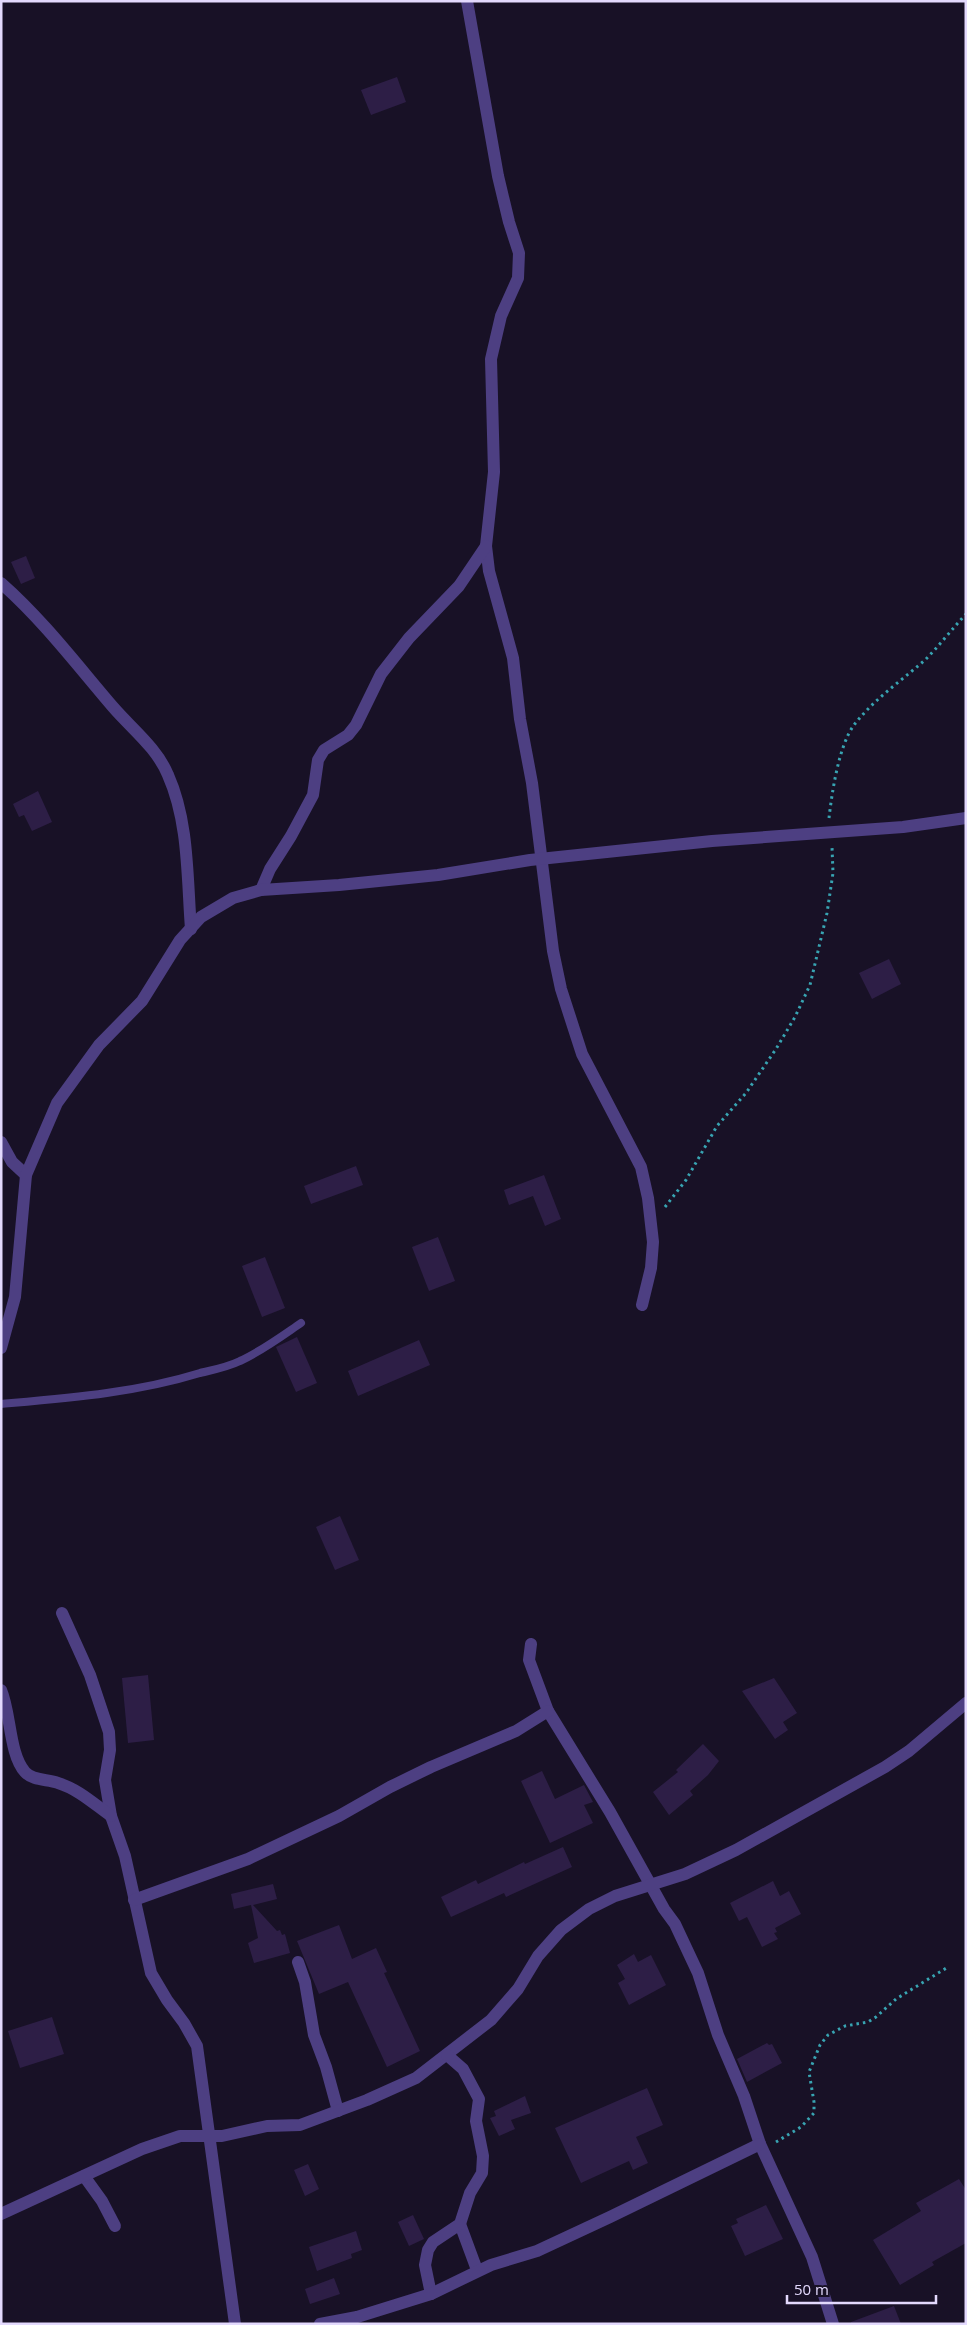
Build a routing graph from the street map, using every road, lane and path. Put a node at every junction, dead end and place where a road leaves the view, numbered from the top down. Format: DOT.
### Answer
graph roads {
  1 [pos="467,1"];
  2 [pos="486,546"];
  3 [pos="1,583"];
  4 [pos="966,614"];
  5 [pos="966,818"];
  6 [pos="830,832"];
  7 [pos="541,859"];
  8 [pos="261,890"];
  9 [pos="191,928"];
  10 [pos="1,1142"];
  11 [pos="26,1175"];
  12 [pos="652,1229"];
  13 [pos="642,1305"];
  14 [pos="301,1322"];
  15 [pos="1,1348"];
  16 [pos="1,1404"];
  17 [pos="62,1614"];
  18 [pos="531,1644"];
  19 [pos="1,1690"];
  20 [pos="966,1703"];
  21 [pos="548,1711"];
  22 [pos="110,1816"];
  23 [pos="651,1885"];
  24 [pos="134,1900"];
  25 [pos="298,1962"];
  26 [pos="948,1967"];
  27 [pos="446,2055"];
  28 [pos="338,2111"];
  29 [pos="210,2136"];
  30 [pos="761,2146"];
  31 [pos="84,2176"];
  32 [pos="1,2214"];
  33 [pos="460,2224"];
  34 [pos="115,2226"];
  35 [pos="477,2270"];
  36 [pos="431,2294"];
  37 [pos="235,2324"];
  38 [pos="320,2324"];
  39 [pos="833,2324"];
  1 -- 2 [label="street"];
  2 -- 7 [label="street"];
  2 -- 8 [label="street"];
  3 -- 9 [label="street"];
  4 -- 6 [label="path"];
  5 -- 6 [label="street"];
  6 -- 7 [label="street"];
  6 -- 12 [label="path"];
  7 -- 8 [label="street"];
  7 -- 12 [label="street"];
  8 -- 9 [label="street"];
  9 -- 11 [label="street"];
  10 -- 11 [label="street"];
  11 -- 15 [label="street"];
  12 -- 13 [label="street"];
  14 -- 16 [label="lane"];
  17 -- 22 [label="street"];
  18 -- 21 [label="street"];
  19 -- 22 [label="street"];
  20 -- 23 [label="street"];
  21 -- 23 [label="street"];
  21 -- 24 [label="street"];
  22 -- 24 [label="street"];
  23 -- 27 [label="street"];
  23 -- 30 [label="street"];
  24 -- 29 [label="street"];
  25 -- 28 [label="street"];
  26 -- 30 [label="path"];
  27 -- 28 [label="street"];
  27 -- 33 [label="street"];
  28 -- 29 [label="street"];
  29 -- 31 [label="street"];
  29 -- 37 [label="street"];
  30 -- 35 [label="street"];
  30 -- 39 [label="street"];
  31 -- 32 [label="street"];
  31 -- 34 [label="street"];
  33 -- 35 [label="street"];
  33 -- 36 [label="street"];
  35 -- 36 [label="street"];
  36 -- 38 [label="street"];
}
